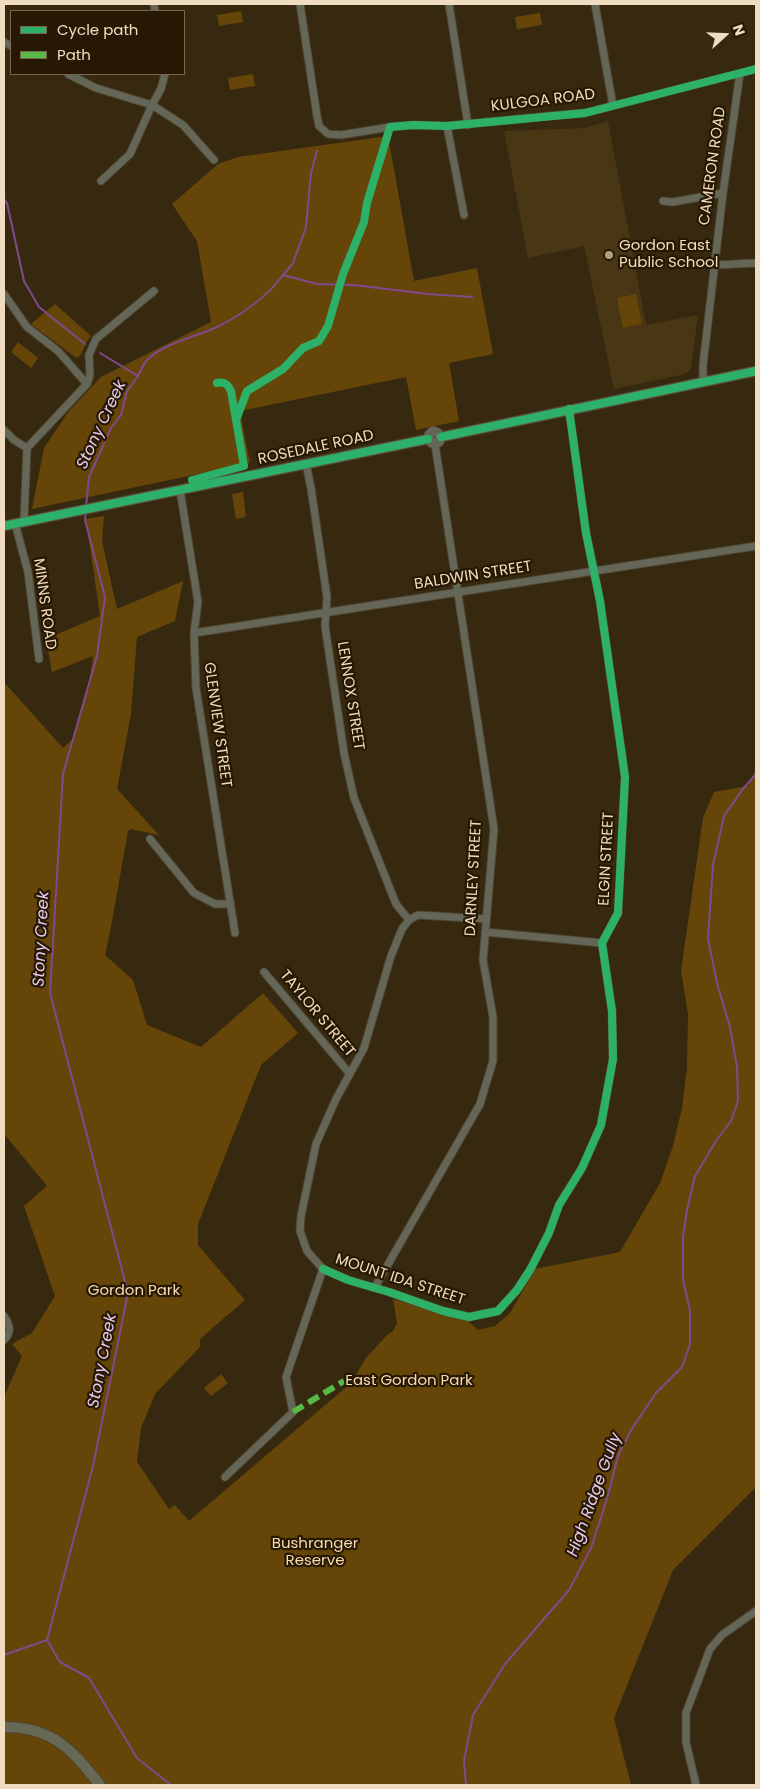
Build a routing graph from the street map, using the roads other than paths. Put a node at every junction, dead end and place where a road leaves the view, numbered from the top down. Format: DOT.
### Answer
graph roads {
  1 [pos="300,4"];
  2 [pos="449,4"];
  3 [pos="595,4"];
  4 [pos="756,69"];
  5 [pos="740,74"];
  6 [pos="70,75"];
  7 [pos="165,75"];
  8 [pos="152,105"];
  9 [pos="613,106"];
  10 [pos="468,124"];
  11 [pos="446,126"];
  12 [pos="214,160"];
  13 [pos="101,181"];
  14 [pos="723,193"];
  15 [pos="663,202"];
  16 [pos="464,215"];
  17 [pos="756,263"];
  18 [pos="715,265"];
  19 [pos="154,291"];
  20 [pos="4,294"];
  21 [pos="756,371"];
  22 [pos="703,382"];
  23 [pos="87,384"];
  24 [pos="569,410"];
  25 [pos="4,430"];
  26 [pos="435,440"];
  27 [pos="27,448"];
  28 [pos="306,464"];
  29 [pos="180,490"];
  30 [pos="24,521"];
  31 [pos="15,523"];
  32 [pos="4,526"];
  33 [pos="756,546"];
  34 [pos="594,572"];
  35 [pos="459,593"];
  36 [pos="326,613"];
  37 [pos="194,633"];
  38 [pos="39,659"];
  39 [pos="150,839"];
  40 [pos="230,904"];
  41 [pos="486,919"];
  42 [pos="409,920"];
  43 [pos="485,932"];
  44 [pos="235,933"];
  45 [pos="602,943"];
  46 [pos="264,972"];
  47 [pos="350,1074"];
  48 [pos="323,1269"];
  49 [pos="374,1287"];
  50 [pos="4,1316"];
  51 [pos="5,1339"];
  52 [pos="225,1478"];
  53 [pos="756,1611"];
  54 [pos="4,1727"];
  55 [pos="4,1733"];
  56 [pos="98,1785"];
  57 [pos="696,1785"];
  1 -- 11 [label="street, KULGOA ROAD"];
  2 -- 10 [label="street"];
  3 -- 9 [label="street"];
  4 -- 5 [label="street, KULGOA ROAD"];
  5 -- 9 [label="street, KULGOA ROAD"];
  5 -- 14 [label="street, CAMERON ROAD"];
  6 -- 8 [label="street"];
  7 -- 8 [label="street"];
  8 -- 12 [label="street"];
  8 -- 13 [label="street"];
  9 -- 10 [label="street, KULGOA ROAD"];
  10 -- 11 [label="street, KULGOA ROAD"];
  11 -- 16 [label="street"];
  14 -- 15 [label="street"];
  14 -- 18 [label="street, CAMERON ROAD"];
  17 -- 18 [label="street"];
  18 -- 22 [label="street, CAMERON ROAD"];
  19 -- 23 [label="street"];
  20 -- 23 [label="street"];
  21 -- 22 [label="street, ROSEDALE ROAD"];
  22 -- 24 [label="street, ROSEDALE ROAD"];
  23 -- 27 [label="street"];
  24 -- 26 [label="street, ROSEDALE ROAD"];
  24 -- 34 [label="street, ELGIN STREET"];
  25 -- 27 [label="street"];
  26 -- 28 [label="street, ROSEDALE ROAD"];
  26 -- 35 [label="street, DARNLEY STREET"];
  27 -- 30 [label="street"];
  28 -- 29 [label="street, ROSEDALE ROAD"];
  28 -- 36 [label="street, LENNOX STREET"];
  29 -- 30 [label="street, ROSEDALE ROAD"];
  29 -- 37 [label="street, GLENVIEW STREET"];
  30 -- 31 [label="street, ROSEDALE ROAD"];
  31 -- 32 [label="street, ROSEDALE ROAD"];
  31 -- 38 [label="street, MINNS ROAD"];
  33 -- 34 [label="street, BALDWIN STREET"];
  34 -- 35 [label="street, BALDWIN STREET"];
  34 -- 45 [label="street, ELGIN STREET"];
  35 -- 36 [label="street, BALDWIN STREET"];
  35 -- 41 [label="street, DARNLEY STREET"];
  36 -- 37 [label="street, BALDWIN STREET"];
  36 -- 42 [label="street, LENNOX STREET"];
  37 -- 40 [label="street, GLENVIEW STREET"];
  39 -- 40 [label="street"];
  40 -- 44 [label="street, GLENVIEW STREET"];
  41 -- 42 [label="street"];
  41 -- 43 [label="street, DARNLEY STREET"];
  42 -- 47 [label="street"];
  43 -- 45 [label="street"];
  43 -- 49 [label="street, DARNLEY STREET"];
  45 -- 49 [label="street, MOUNT IDA STREET"];
  46 -- 47 [label="street, TAYLOR STREET"];
  47 -- 48 [label="street"];
  48 -- 49 [label="street, MOUNT IDA STREET"];
  48 -- 52 [label="street"];
  50 -- 51 [label="street"];
  53 -- 57 [label="street"];
  54 -- 56 [label="main road"];
  55 -- 56 [label="main road"];
}
